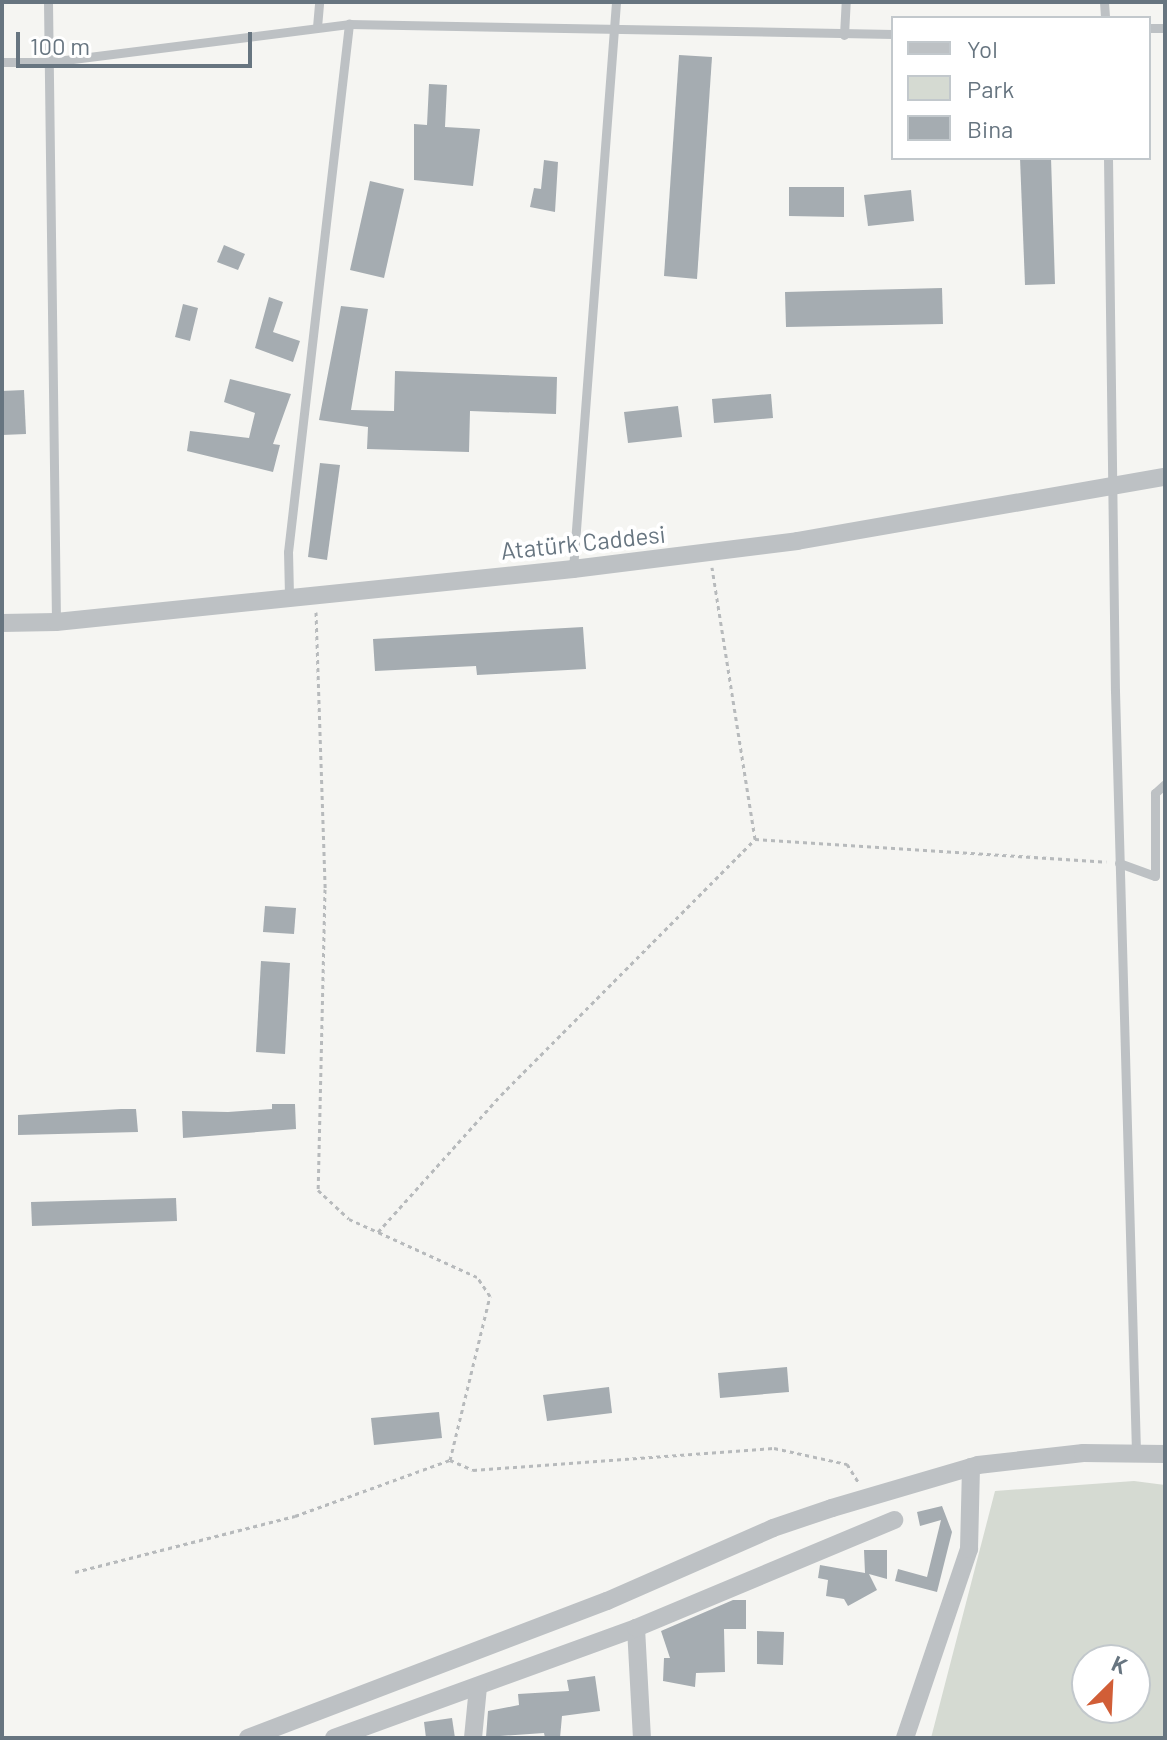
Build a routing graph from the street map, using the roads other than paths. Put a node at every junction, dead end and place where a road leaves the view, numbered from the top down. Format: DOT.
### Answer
graph roads {
  1 [pos="48,2"];
  2 [pos="319,2"];
  3 [pos="616,2"];
  4 [pos="846,2"];
  5 [pos="349,24"];
  6 [pos="317,27"];
  7 [pos="614,30"];
  8 [pos="891,34"];
  9 [pos="844,35"];
  10 [pos="2,62"];
  11 [pos="49,62"];
  12 [pos="1108,160"];
  13 [pos="1165,477"];
  14 [pos="1115,483"];
  15 [pos="573,569"];
  16 [pos="289,595"];
  17 [pos="56,622"];
  18 [pos="2,623"];
  19 [pos="1165,784"];
  20 [pos="1119,863"];
  21 [pos="1136,1454"];
  22 [pos="1165,1454"];
  23 [pos="971,1467"];
  24 [pos="894,1520"];
  25 [pos="636,1628"];
  26 [pos="478,1687"];
  27 [pos="380,1729"];
  28 [pos="248,1738"];
  29 [pos="334,1738"];
  30 [pos="473,1738"];
  31 [pos="642,1738"];
  32 [pos="905,1738"];
  1 -- 11 [label="lane"];
  2 -- 6 [label="lane"];
  3 -- 7 [label="lane"];
  4 -- 9 [label="lane"];
  5 -- 6 [label="lane"];
  5 -- 7 [label="lane"];
  5 -- 16 [label="lane"];
  6 -- 11 [label="lane"];
  7 -- 9 [label="lane"];
  7 -- 15 [label="lane"];
  8 -- 9 [label="lane"];
  10 -- 11 [label="lane"];
  11 -- 17 [label="lane"];
  12 -- 14 [label="lane"];
  13 -- 14 [label="street, Atatürk Caddesi"];
  14 -- 15 [label="street, Atatürk Caddesi"];
  14 -- 20 [label="lane"];
  15 -- 16 [label="street, Atatürk Caddesi"];
  16 -- 17 [label="street, Atatürk Caddesi"];
  17 -- 18 [label="street, Atatürk Caddesi"];
  19 -- 20 [label="lane"];
  20 -- 21 [label="lane"];
  21 -- 22 [label="street"];
  21 -- 23 [label="street"];
  23 -- 28 [label="street"];
  23 -- 32 [label="street"];
  24 -- 25 [label="street"];
  25 -- 26 [label="street"];
  25 -- 31 [label="street"];
  26 -- 27 [label="street"];
  26 -- 30 [label="street"];
  27 -- 29 [label="street"];
}
